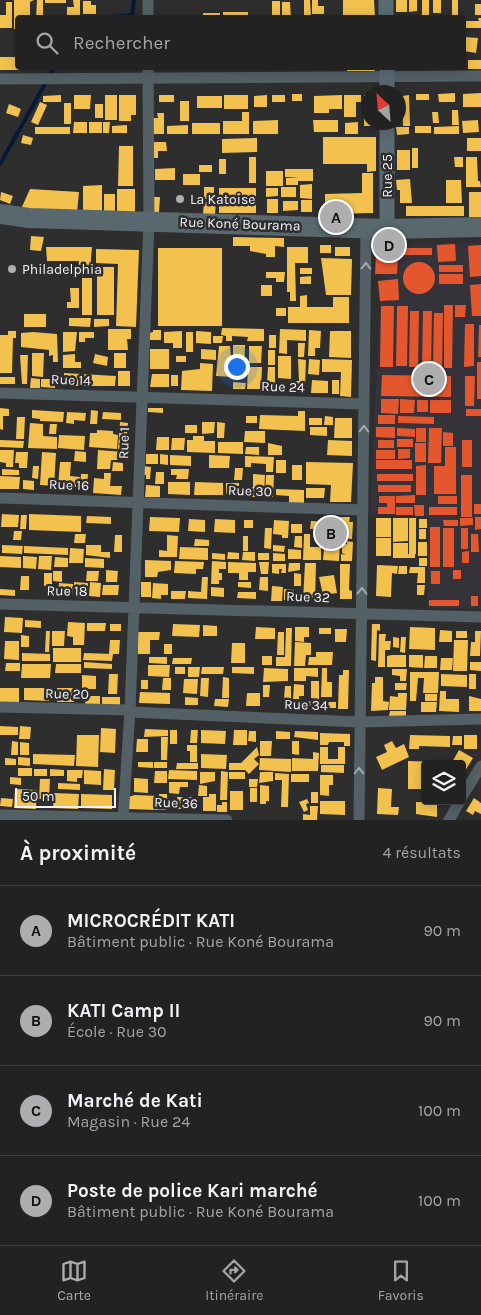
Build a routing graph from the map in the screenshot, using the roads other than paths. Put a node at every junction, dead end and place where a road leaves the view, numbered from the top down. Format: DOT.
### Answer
graph roads {
  1 [pos="148,0"];
  2 [pos="386,0"];
  3 [pos="148,15"];
  4 [pos="386,15"];
  5 [pos="387,72"];
  6 [pos="148,73"];
  7 [pos="481,76"];
  8 [pos="0,79"];
  9 [pos="387,85"];
  10 [pos="387,130"];
  11 [pos="0,214"];
  12 [pos="149,222"];
  13 [pos="481,227"];
  14 [pos="366,228"];
  15 [pos="387,229"];
  16 [pos="0,393"];
  17 [pos="141,397"];
  18 [pos="364,404"];
  19 [pos="0,498"];
  20 [pos="137,502"];
  21 [pos="363,510"];
  22 [pos="0,604"];
  23 [pos="134,607"];
  24 [pos="362,614"];
  25 [pos="481,617"];
  26 [pos="0,707"];
  27 [pos="130,711"];
  28 [pos="481,719"];
  29 [pos="360,722"];
  30 [pos="481,766"];
  31 [pos="466,790"];
  32 [pos="458,805"];
  33 [pos="0,815"];
  34 [pos="123,818"];
  35 [pos="227,820"];
  36 [pos="359,820"];
  37 [pos="449,820"];
  1 -- 3 [label="street"];
  2 -- 4 [label="street"];
  5 -- 6 [label="street"];
  5 -- 7 [label="street"];
  5 -- 9 [label="street"];
  6 -- 8 [label="street"];
  6 -- 12 [label="street, Rue 1"];
  10 -- 15 [label="street, Rue 25"];
  11 -- 12 [label="highway, Rue Koné Bourama"];
  12 -- 14 [label="highway, Rue Koné Bourama"];
  12 -- 17 [label="street, Rue 1"];
  13 -- 15 [label="highway, Rue Koné Bourama"];
  14 -- 15 [label="highway, Rue Koné Bourama"];
  18 -- 14 [label="street, one-way"];
  16 -- 17 [label="street, Rue 14"];
  17 -- 18 [label="street, Rue 24"];
  17 -- 20 [label="street, Rue 1"];
  21 -- 18 [label="street, one-way"];
  19 -- 20 [label="street, Rue 16"];
  20 -- 21 [label="street, Rue 30"];
  20 -- 23 [label="street, Rue 1"];
  24 -- 21 [label="street, one-way"];
  22 -- 23 [label="street, Rue 18"];
  23 -- 24 [label="street, Rue 32"];
  23 -- 27 [label="street, Rue 1"];
  24 -- 25 [label="street, Rue 32"];
  24 -- 29 [label="street"];
  26 -- 27 [label="street, Rue 20"];
  27 -- 29 [label="street, Rue 34"];
  27 -- 34 [label="street, Rue 1"];
  28 -- 29 [label="street, Rue 34"];
  36 -- 29 [label="street, one-way"];
  30 -- 31 [label="street"];
  32 -- 37 [label="street"];
  33 -- 34 [label="street, Rue 36"];
  34 -- 35 [label="street, Rue 36"];
}
